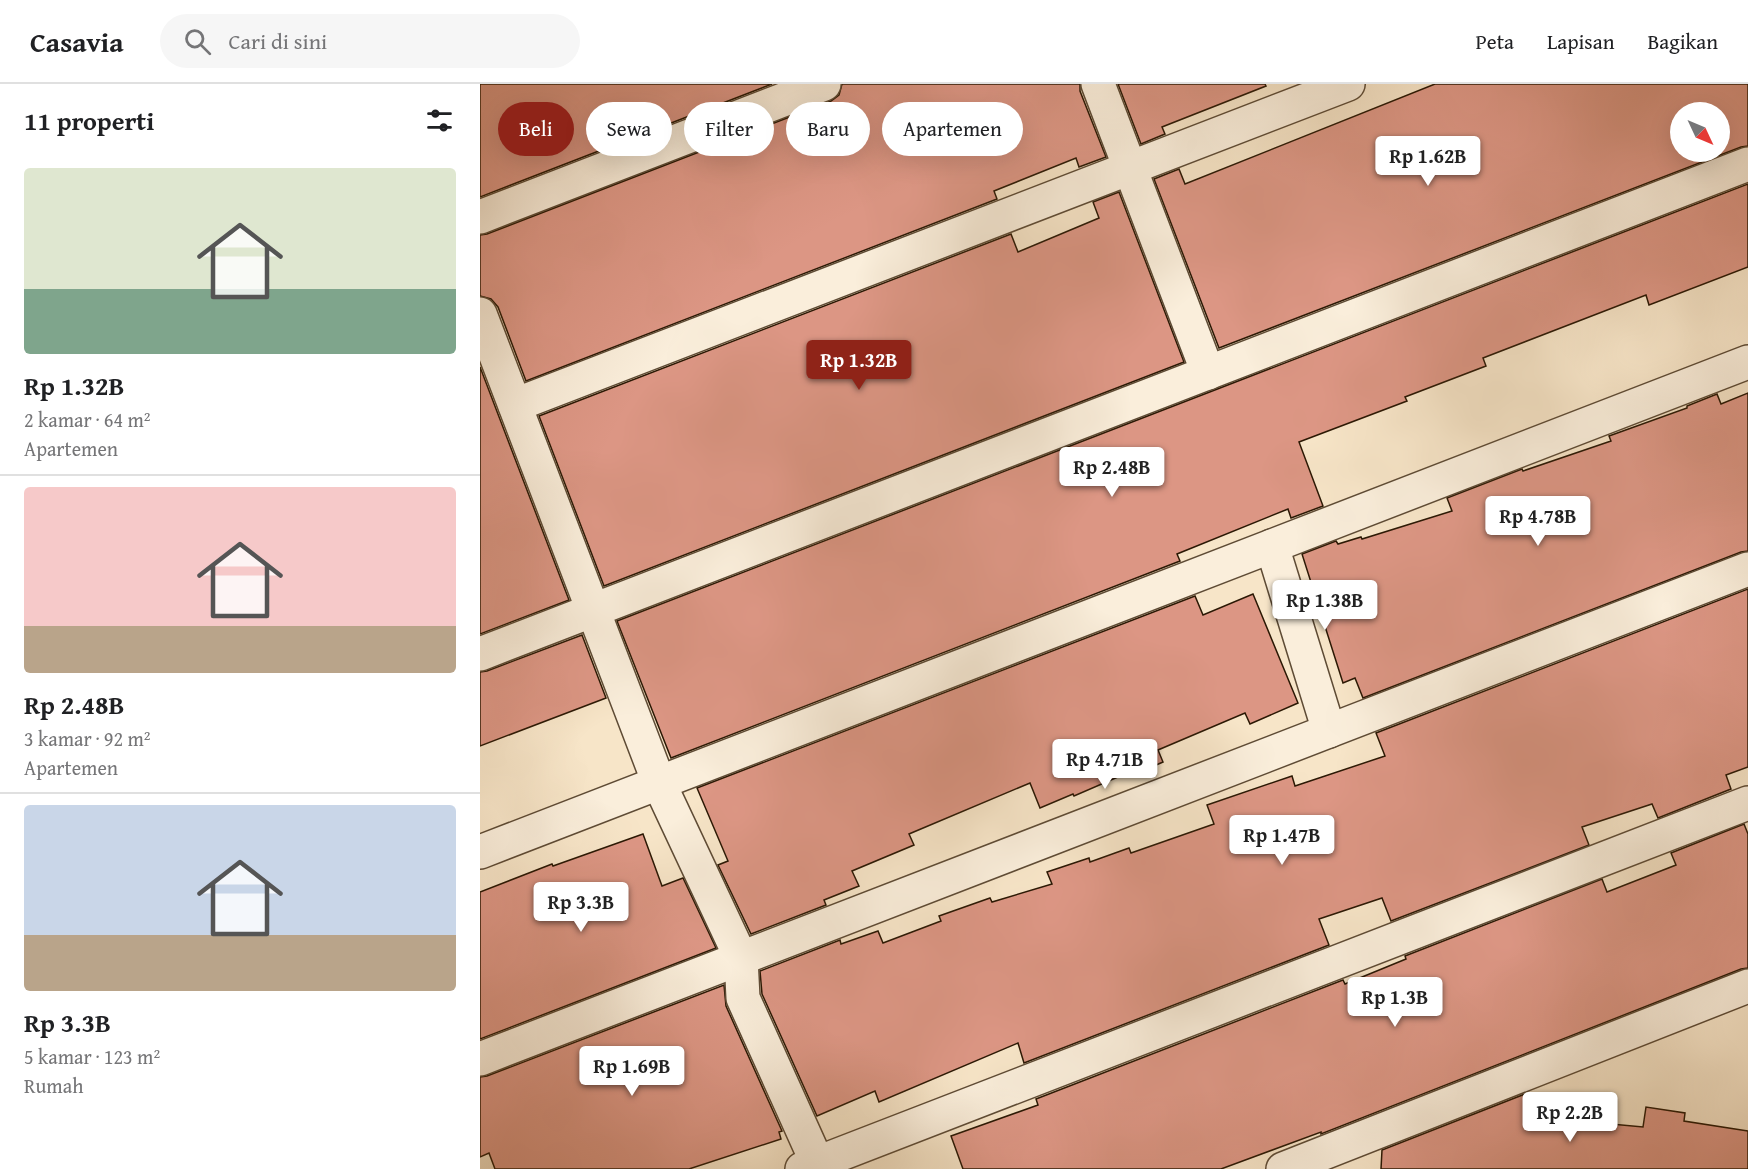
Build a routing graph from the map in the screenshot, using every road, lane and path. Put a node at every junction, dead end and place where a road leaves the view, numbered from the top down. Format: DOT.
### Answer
graph roads {
  1 [pos="824,84"];
  2 [pos="1098,84"];
  3 [pos="1348,84"];
  4 [pos="1748,164"];
  5 [pos="1130,168"];
  6 [pos="480,217"];
  7 [pos="480,314"];
  8 [pos="1748,362"];
  9 [pos="1208,373"];
  10 [pos="515,405"];
  11 [pos="1272,546"];
  12 [pos="1748,569"];
  13 [pos="593,611"];
  14 [pos="480,654"];
  15 [pos="1329,731"];
  16 [pos="659,783"];
  17 [pos="1748,803"];
  18 [pos="480,852"];
  19 [pos="741,958"];
  20 [pos="1748,986"];
  21 [pos="480,1059"];
  22 [pos="813,1167"];
  23 [pos="1283,1169"];
  1 -- 6 [label="street"];
  2 -- 5 [label="street"];
  3 -- 5 [label="street"];
  4 -- 9 [label="street"];
  5 -- 9 [label="street"];
  5 -- 10 [label="street"];
  7 -- 10 [label="street"];
  8 -- 11 [label="street"];
  9 -- 13 [label="street"];
  10 -- 13 [label="street"];
  11 -- 15 [label="street"];
  11 -- 16 [label="street"];
  12 -- 15 [label="street"];
  13 -- 14 [label="street"];
  13 -- 16 [label="street"];
  15 -- 19 [label="street"];
  16 -- 18 [label="street"];
  16 -- 19 [label="street"];
  17 -- 22 [label="street"];
  19 -- 21 [label="street"];
  19 -- 22 [label="street"];
  20 -- 23 [label="street"];
}
